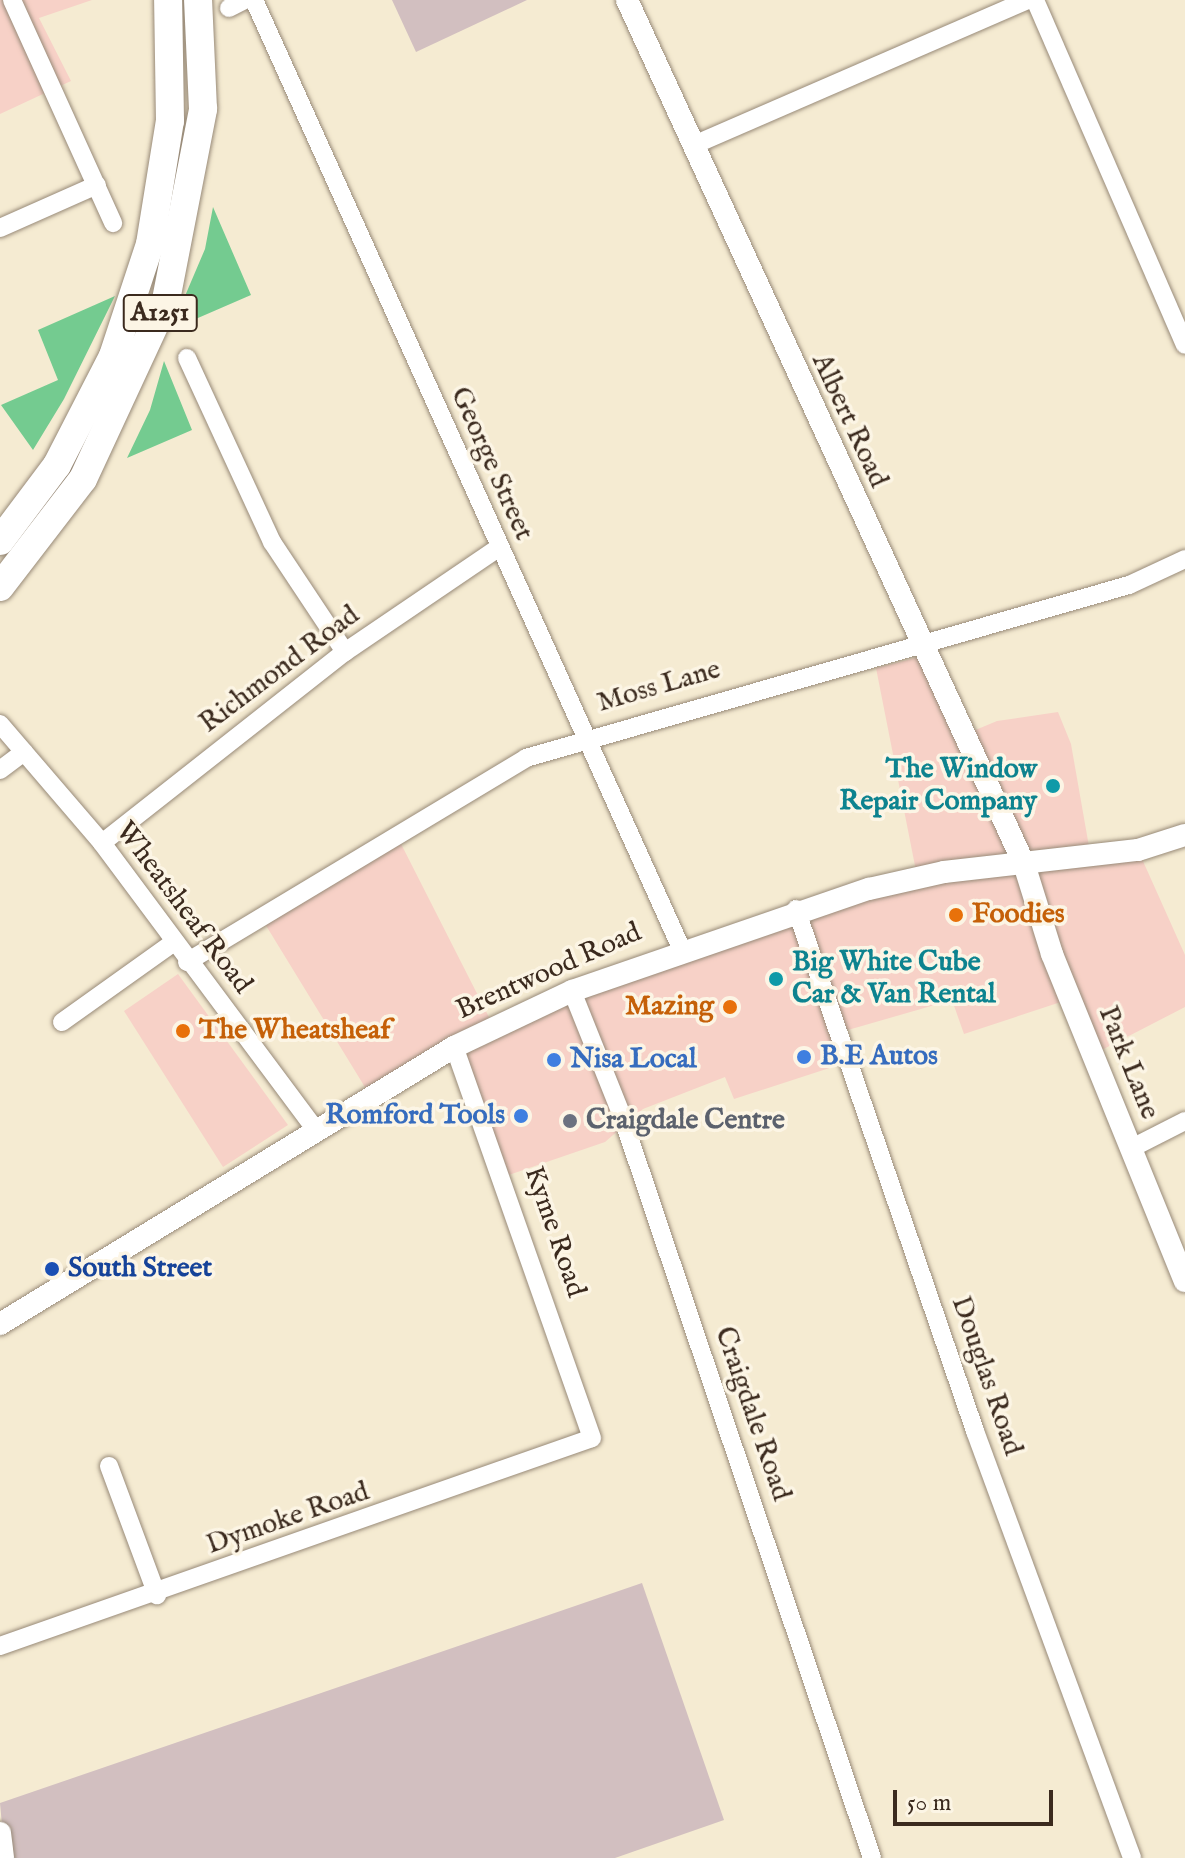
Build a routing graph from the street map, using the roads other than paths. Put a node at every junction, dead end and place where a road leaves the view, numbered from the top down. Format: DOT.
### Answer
graph roads {
  1 [pos="12,0"];
  2 [pos="168,0"];
  3 [pos="198,0"];
  4 [pos="254,0"];
  5 [pos="627,0"];
  6 [pos="1027,0"];
  7 [pos="1035,0"];
  8 [pos="1003,4"];
  9 [pos="694,145"];
  10 [pos="97,185"];
  11 [pos="113,223"];
  12 [pos="0,228"];
  13 [pos="1185,345"];
  14 [pos="187,358"];
  15 [pos="0,541"];
  16 [pos="498,548"];
  17 [pos="1185,559"];
  18 [pos="0,587"];
  19 [pos="919,647"];
  20 [pos="345,652"];
  21 [pos="0,724"];
  22 [pos="584,737"];
  23 [pos="24,752"];
  24 [pos="0,770"];
  25 [pos="1185,835"];
  26 [pos="102,843"];
  27 [pos="1024,864"];
  28 [pos="796,909"];
  29 [pos="174,942"];
  30 [pos="681,948"];
  31 [pos="187,962"];
  32 [pos="572,991"];
  33 [pos="62,1022"];
  34 [pos="454,1047"];
  35 [pos="1185,1121"];
  36 [pos="316,1130"];
  37 [pos="1130,1149"];
  38 [pos="1185,1281"];
  39 [pos="0,1324"];
  40 [pos="592,1438"];
  41 [pos="109,1466"];
  42 [pos="157,1595"];
  43 [pos="0,1646"];
  44 [pos="0,1833"];
  45 [pos="3,1858"];
  46 [pos="872,1858"];
  47 [pos="1132,1858"];
  1 -- 10 [label="street"];
  2 -- 15 [label="main road, A1251"];
  3 -- 18 [label="main road, A1251"];
  4 -- 16 [label="street, George Street"];
  5 -- 9 [label="street, Albert Road"];
  6 -- 8 [label="street"];
  7 -- 13 [label="street"];
  8 -- 9 [label="street"];
  9 -- 19 [label="street, Albert Road"];
  10 -- 11 [label="street"];
  10 -- 12 [label="street"];
  14 -- 20 [label="street"];
  16 -- 20 [label="street, Richmond Road"];
  16 -- 22 [label="street, George Street"];
  17 -- 19 [label="street, Moss Lane"];
  19 -- 22 [label="street, Moss Lane"];
  19 -- 27 [label="street, Albert Road"];
  20 -- 26 [label="street, Richmond Road"];
  21 -- 23 [label="street, Wheatsheaf Road"];
  22 -- 30 [label="street, George Street"];
  22 -- 31 [label="street, Moss Lane"];
  23 -- 24 [label="street"];
  23 -- 26 [label="street, Wheatsheaf Road"];
  25 -- 27 [label="street, Brentwood Road"];
  26 -- 29 [label="street, Wheatsheaf Road"];
  27 -- 28 [label="street, Brentwood Road"];
  27 -- 37 [label="street, Park Lane"];
  28 -- 30 [label="street, Brentwood Road"];
  28 -- 47 [label="street, Douglas Road"];
  29 -- 31 [label="street, Wheatsheaf Road"];
  29 -- 33 [label="street"];
  30 -- 32 [label="street, Brentwood Road"];
  31 -- 36 [label="street, Wheatsheaf Road"];
  32 -- 34 [label="street, Brentwood Road"];
  32 -- 46 [label="street, Craigdale Road"];
  34 -- 36 [label="street, Brentwood Road"];
  34 -- 40 [label="street, Kyme Road"];
  35 -- 37 [label="street"];
  36 -- 39 [label="street, Brentwood Road"];
  37 -- 38 [label="street, Park Lane"];
  40 -- 42 [label="street, Dymoke Road"];
  41 -- 42 [label="street"];
  42 -- 43 [label="street, Dymoke Road"];
  44 -- 45 [label="street"];
}
